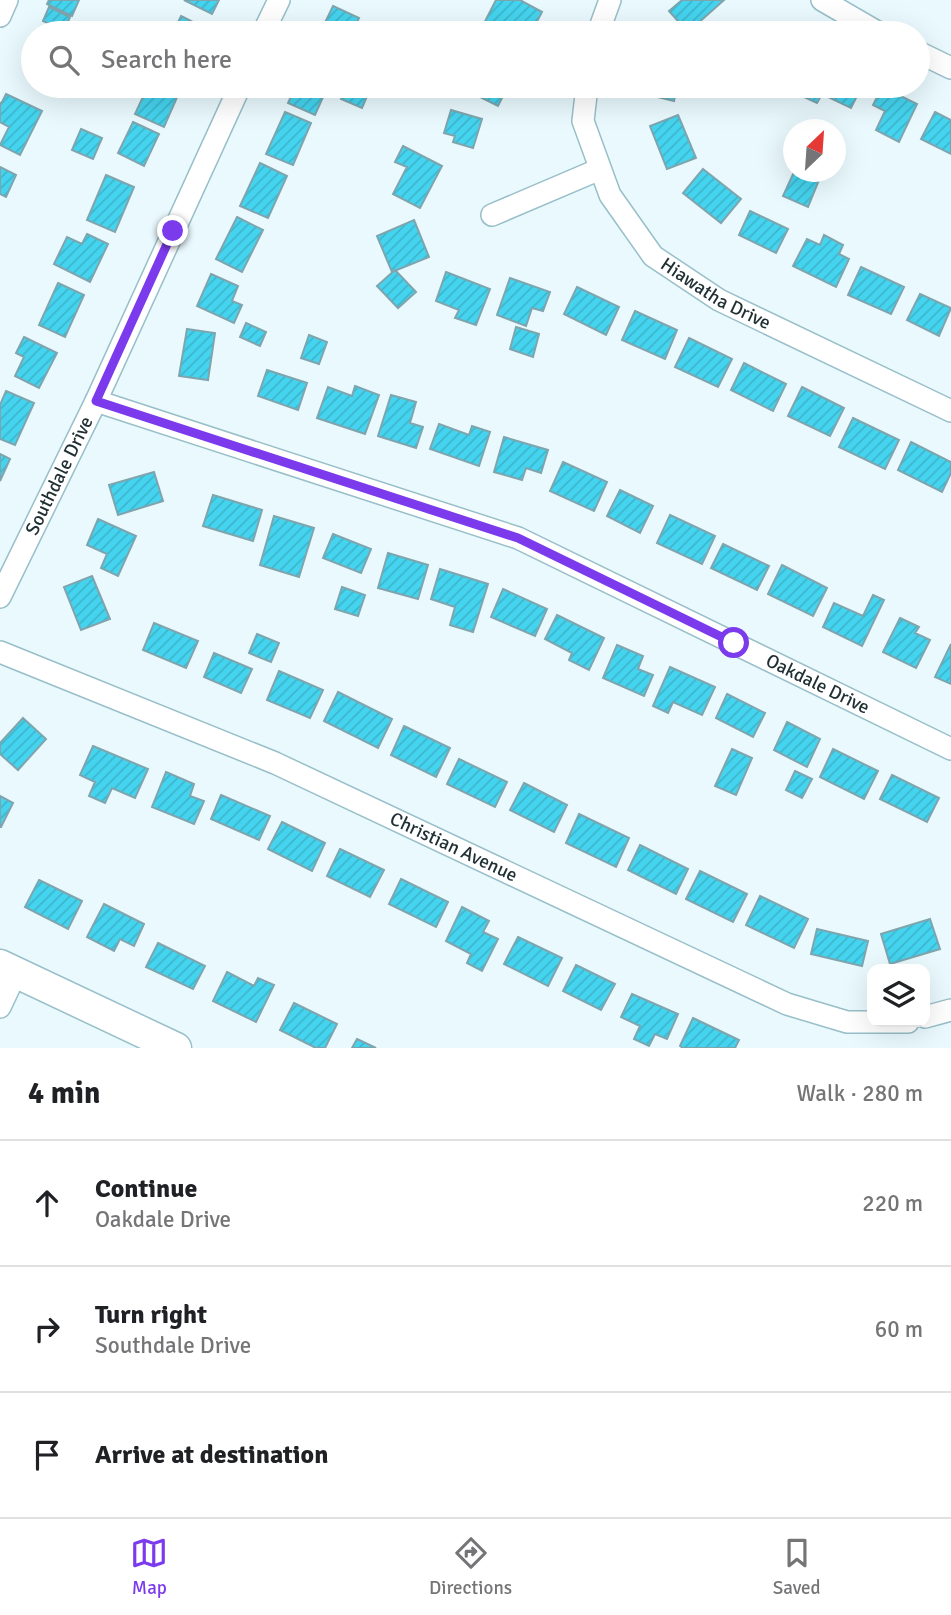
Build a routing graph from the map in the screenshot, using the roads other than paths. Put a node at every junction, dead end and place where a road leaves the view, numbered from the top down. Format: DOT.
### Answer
graph roads {
  1 [pos="7,0"];
  2 [pos="279,0"];
  3 [pos="610,0"];
  4 [pos="822,0"];
  5 [pos="0,16"];
  6 [pos="269,21"];
  7 [pos="602,21"];
  8 [pos="858,21"];
  9 [pos="930,58"];
  10 [pos="951,68"];
  11 [pos="235,98"];
  12 [pos="586,98"];
  13 [pos="600,169"];
  14 [pos="492,215"];
  15 [pos="96,401"];
  16 [pos="951,411"];
  17 [pos="0,597"];
  18 [pos="0,652"];
  19 [pos="951,749"];
  20 [pos="8,969"];
  21 [pos="0,1007"];
  22 [pos="951,1010"];
  23 [pos="930,1016"];
  24 [pos="867,1022"];
  25 [pos="176,1048"];
  1 -- 5 [label="street"];
  2 -- 6 [label="street"];
  3 -- 7 [label="street"];
  4 -- 8 [label="street"];
  9 -- 10 [label="street"];
  11 -- 15 [label="street, Southdale Drive"];
  12 -- 13 [label="street, Hiawatha Drive"];
  13 -- 14 [label="street"];
  13 -- 16 [label="street, Hiawatha Drive"];
  15 -- 17 [label="street, Southdale Drive"];
  15 -- 19 [label="street, Oakdale Drive"];
  18 -- 24 [label="street, Christian Avenue"];
  20 -- 21 [label="street"];
  20 -- 25 [label="street"];
  22 -- 23 [label="street"];
}
